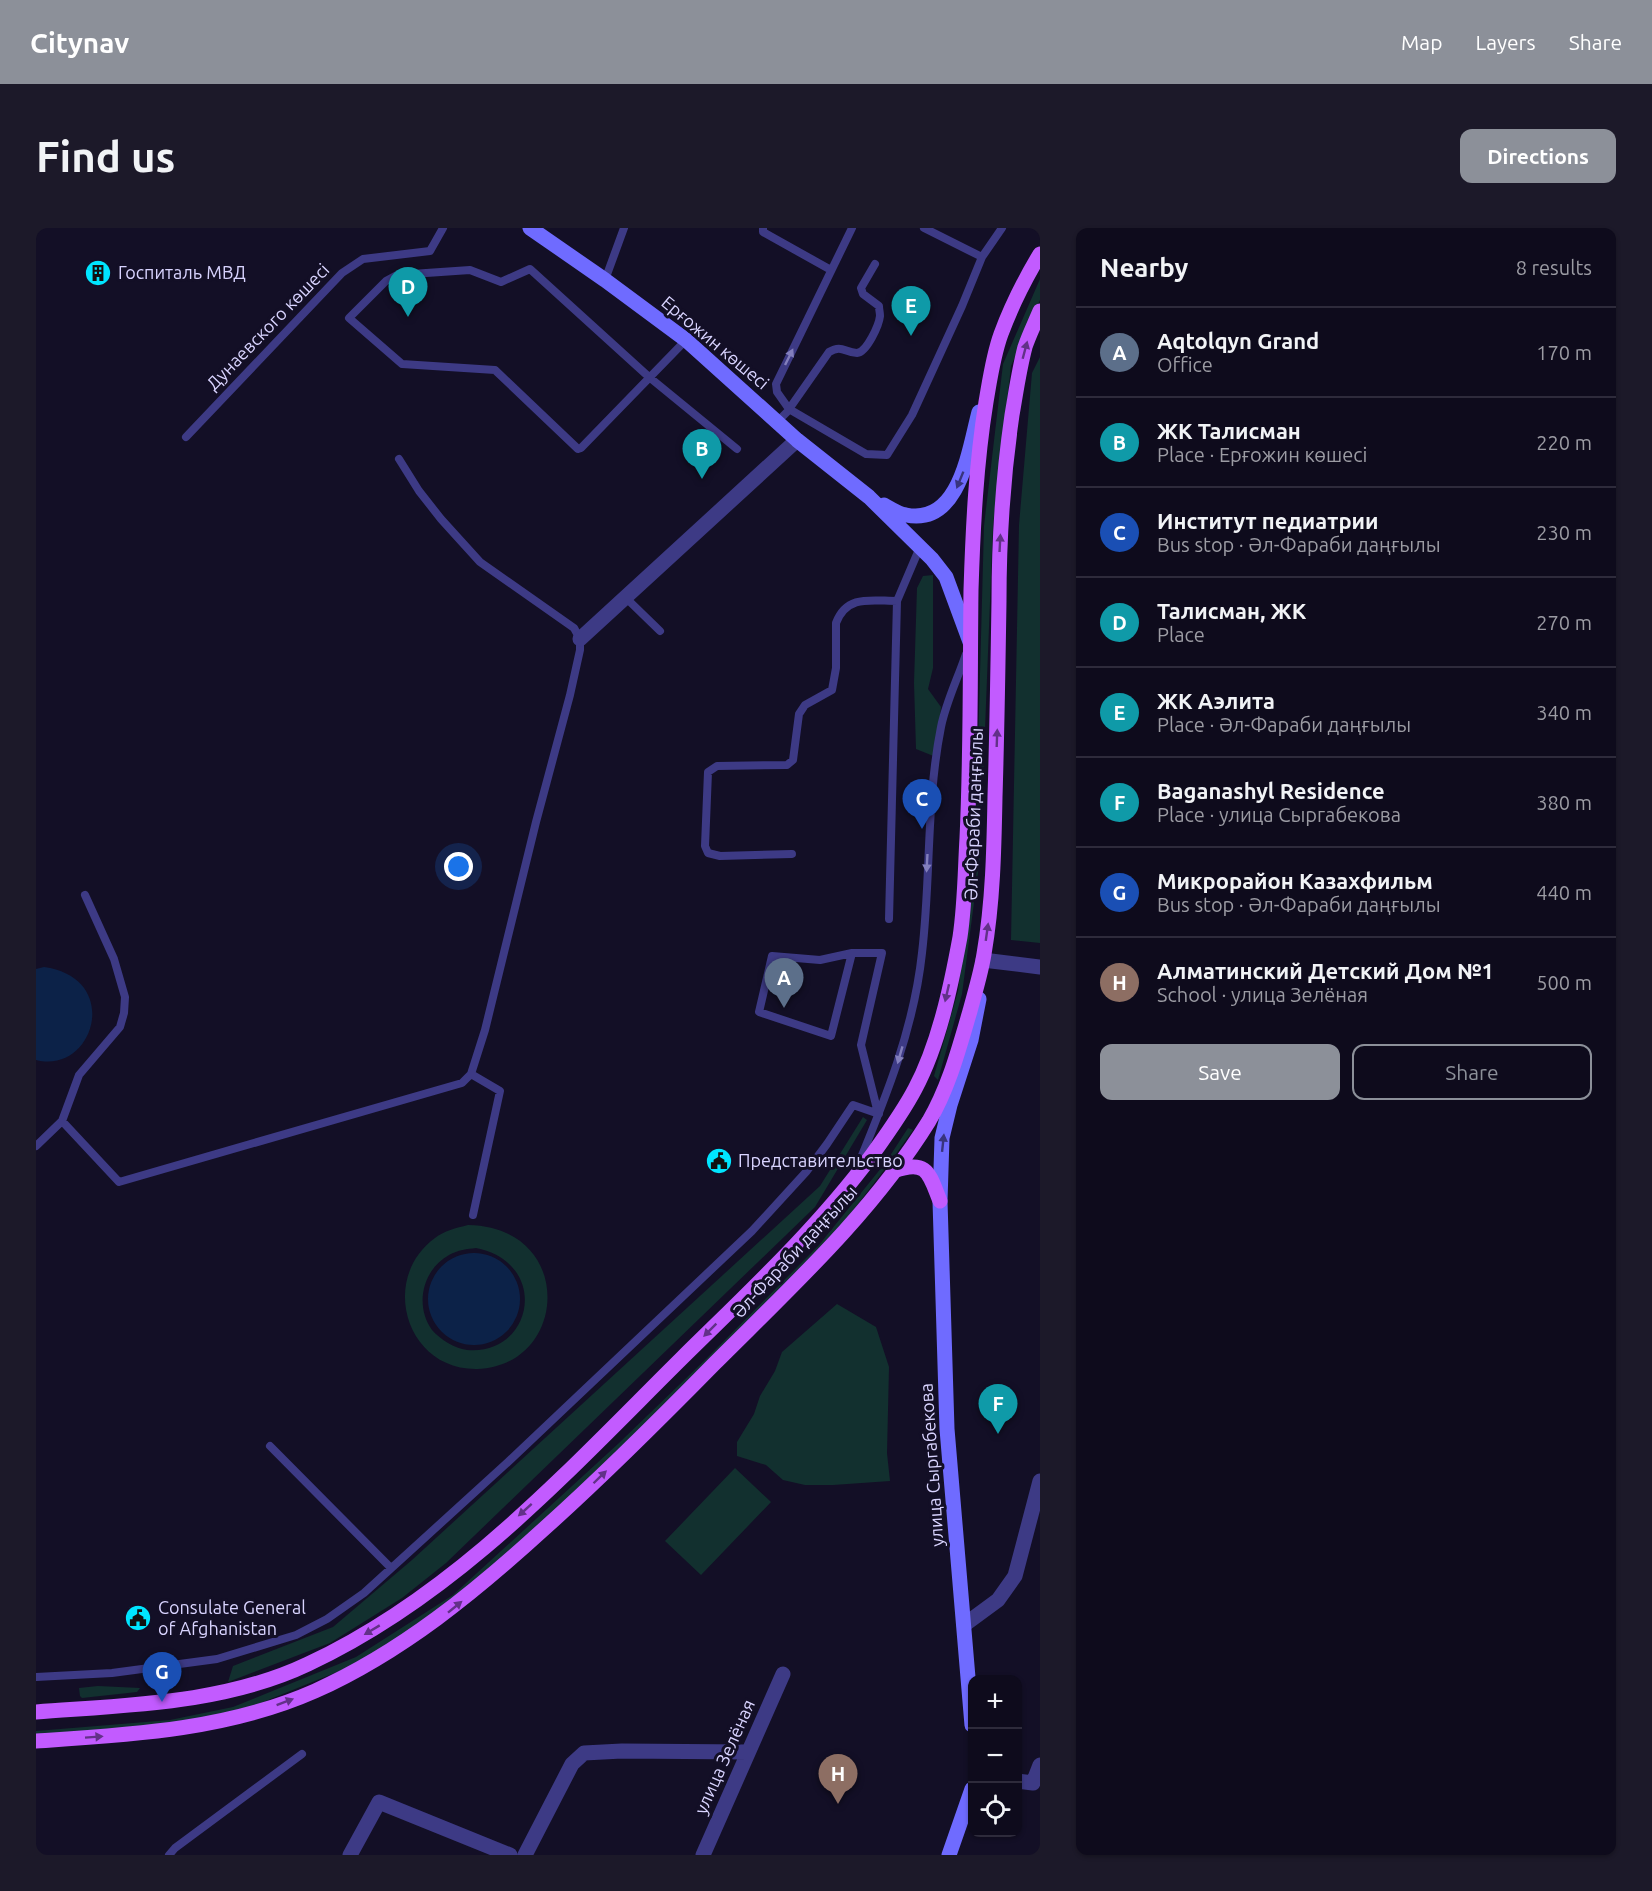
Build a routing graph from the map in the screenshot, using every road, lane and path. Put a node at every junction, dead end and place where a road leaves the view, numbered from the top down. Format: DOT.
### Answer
graph roads {
  1 [pos="443,228"];
  2 [pos="530,228"];
  3 [pos="624,228"];
  4 [pos="763,228"];
  5 [pos="852,228"];
  6 [pos="924,228"];
  7 [pos="1002,228"];
  8 [pos="1040,254"];
  9 [pos="982,257"];
  10 [pos="875,264"];
  11 [pos="831,270"];
  12 [pos="605,280"];
  13 [pos="1040,311"];
  14 [pos="686,340"];
  15 [pos="993,363"];
  16 [pos="650,377"];
  17 [pos="789,409"];
  18 [pos="778,422"];
  19 [pos="186,437"];
  20 [pos="797,440"];
  21 [pos="737,449"];
  22 [pos="399,459"];
  23 [pos="869,497"];
  24 [pos="920,547"];
  25 [pos="626,597"];
  26 [pos="897,601"];
  27 [pos="660,631"];
  28 [pos="580,639"];
  29 [pos="970,642"];
  30 [pos="792,854"];
  31 [pos="85,895"];
  32 [pos="888,919"];
  33 [pos="852,953"];
  34 [pos="983,960"];
  35 [pos="1040,967"];
  36 [pos="471,1074"];
  37 [pos="879,1114"];
  38 [pos="62,1121"];
  39 [pos="36,1146"];
  40 [pos="894,1171"];
  41 [pos="852,1181"];
  42 [pos="940,1202"];
  43 [pos="473,1215"];
  44 [pos="270,1446"];
  45 [pos="1040,1481"];
  46 [pos="391,1568"];
  47 [pos="964,1625"];
  48 [pos="783,1674"];
  49 [pos="968,1675"];
  50 [pos="36,1677"];
  51 [pos="36,1712"];
  52 [pos="64,1739"];
  53 [pos="36,1741"];
  54 [pos="36,1748"];
  55 [pos="748,1752"];
  56 [pos="302,1754"];
  57 [pos="1040,1765"];
  58 [pos="1030,1785"];
  59 [pos="968,1800"];
  60 [pos="169,1855"];
  61 [pos="350,1855"];
  62 [pos="510,1855"];
  63 [pos="525,1855"];
  64 [pos="703,1855"];
  65 [pos="949,1855"];
  1 -- 19 [label="lane, Дунаевского көшесі"];
  2 -- 12 [label="street, Ерғожин көшесі"];
  3 -- 12 [label="lane"];
  4 -- 11 [label="lane"];
  5 -- 11 [label="lane"];
  6 -- 9 [label="lane"];
  7 -- 9 [label="lane"];
  8 -- 15 [label="main road, Әл-Фараби даңғылы"];
  9 -- 17 [label="lane"];
  10 -- 17 [label="lane"];
  17 -- 11 [label="lane, one-way"];
  12 -- 14 [label="street, Ерғожин көшесі"];
  34 -- 13 [label="main road, Әл-Фараби даңғылы, one-way"];
  14 -- 16 [label="lane"];
  14 -- 18 [label="street, Ерғожин көшесі"];
  15 -- 23 [label="street, Ерғожин көшесі, one-way"];
  15 -- 29 [label="main road, Әл-Фараби даңғылы"];
  16 -- 16 [label="lane"];
  16 -- 21 [label="lane"];
  17 -- 18 [label="lane"];
  18 -- 20 [label="street, Ерғожин көшесі"];
  20 -- 23 [label="street, Ерғожин көшесі"];
  20 -- 25 [label="street"];
  22 -- 28 [label="lane"];
  23 -- 24 [label="street, Ерғожин көшесі"];
  24 -- 26 [label="lane"];
  24 -- 29 [label="street, Ерғожин көшесі"];
  25 -- 27 [label="lane"];
  25 -- 28 [label="street"];
  26 -- 30 [label="lane"];
  26 -- 32 [label="lane"];
  28 -- 36 [label="lane"];
  29 -- 37 [label="lane, one-way"];
  29 -- 41 [label="main road, Әл-Фараби даңғылы, one-way"];
  31 -- 38 [label="lane"];
  33 -- 33 [label="lane"];
  33 -- 37 [label="lane"];
  34 -- 35 [label="street"];
  34 -- 40 [label="main road, Әл-Фараби даңғылы"];
  42 -- 34 [label="street, улица Сыргабекова, one-way"];
  36 -- 38 [label="lane"];
  36 -- 43 [label="lane"];
  37 -- 41 [label="lane"];
  37 -- 46 [label="lane"];
  38 -- 39 [label="lane"];
  40 -- 42 [label="main road"];
  52 -- 40 [label="main road, Әл-Фараби даңғылы, one-way"];
  41 -- 51 [label="main road, Әл-Фараби даңғылы, one-way"];
  42 -- 47 [label="street, улица Сыргабекова"];
  44 -- 46 [label="lane"];
  45 -- 47 [label="street"];
  46 -- 50 [label="lane"];
  47 -- 49 [label="street, улица Сыргабекова"];
  48 -- 55 [label="street, улица Зелёная"];
  52 -- 53 [label="main road, Әл-Фараби даңғылы"];
  52 -- 54 [label="main road"];
  55 -- 63 [label="street"];
  55 -- 64 [label="street, улица Зелёная"];
  56 -- 60 [label="lane"];
  57 -- 58 [label="street"];
  59 -- 65 [label="street"];
  61 -- 62 [label="street"];
}
